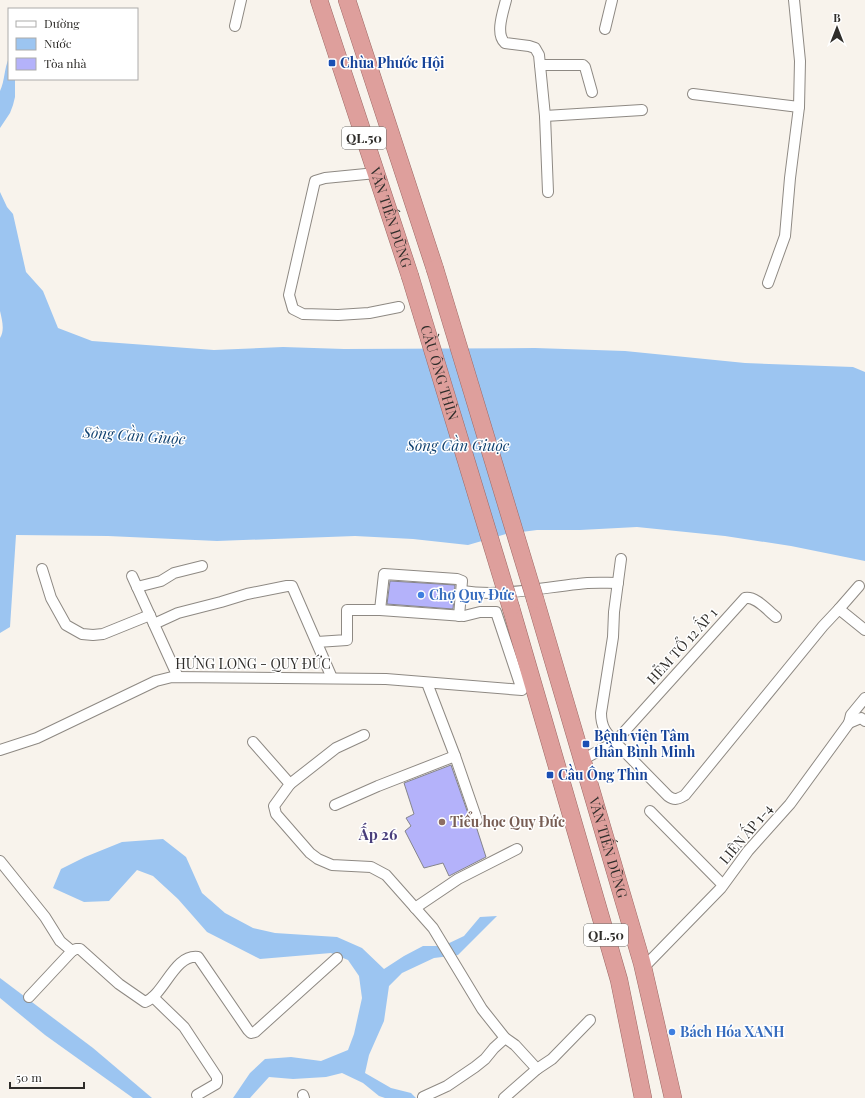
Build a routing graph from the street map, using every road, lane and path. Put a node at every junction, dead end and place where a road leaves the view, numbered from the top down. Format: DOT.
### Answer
graph roads {
  1 [pos="241,0"];
  2 [pos="319,0"];
  3 [pos="348,0"];
  4 [pos="506,0"];
  5 [pos="612,0"];
  6 [pos="794,0"];
  7 [pos="235,26"];
  8 [pos="604,28"];
  9 [pos="540,65"];
  10 [pos="592,92"];
  11 [pos="693,94"];
  12 [pos="799,108"];
  13 [pos="642,110"];
  14 [pos="545,116"];
  15 [pos="376,173"];
  16 [pos="548,192"];
  17 [pos="435,268"];
  18 [pos="410,276"];
  19 [pos="768,283"];
  20 [pos="398,307"];
  21 [pos="621,559"];
  22 [pos="202,566"];
  23 [pos="42,569"];
  24 [pos="132,576"];
  25 [pos="618,583"];
  26 [pos="859,586"];
  27 [pos="137,587"];
  28 [pos="462,591"];
  29 [pos="535,599"];
  30 [pos="511,608"];
  31 [pos="839,609"];
  32 [pos="380,610"];
  33 [pos="459,616"];
  34 [pos="776,617"];
  35 [pos="152,619"];
  36 [pos="865,630"];
  37 [pos="316,642"];
  38 [pos="178,677"];
  39 [pos="332,678"];
  40 [pos="427,683"];
  41 [pos="865,698"];
  42 [pos="865,720"];
  43 [pos="849,723"];
  44 [pos="364,736"];
  45 [pos="253,742"];
  46 [pos="616,742"];
  47 [pos="0,750"];
  48 [pos="455,756"];
  49 [pos="582,760"];
  50 [pos="290,784"];
  51 [pos="335,806"];
  52 [pos="650,811"];
  53 [pos="477,820"];
  54 [pos="517,849"];
  55 [pos="0,861"];
  56 [pos="722,884"];
  57 [pos="415,908"];
  58 [pos="72,951"];
  59 [pos="337,958"];
  60 [pos="643,968"];
  61 [pos="29,997"];
  62 [pos="153,997"];
  63 [pos="590,1020"];
  64 [pos="505,1038"];
  65 [pos="537,1069"];
  66 [pos="197,1095"];
  67 [pos="424,1097"];
  68 [pos="504,1098"];
  69 [pos="644,1098"];
  70 [pos="672,1098"];
  1 -- 7 [label="street"];
  2 -- 15 [label="highway, VĂN TIẾN DŨNG / QL.50"];
  3 -- 17 [label="highway, VĂN TIẾN DŨNG / QL.50"];
  4 -- 9 [label="street"];
  5 -- 8 [label="street"];
  6 -- 12 [label="street"];
  9 -- 10 [label="street"];
  9 -- 14 [label="street"];
  11 -- 12 [label="street"];
  12 -- 19 [label="street"];
  13 -- 14 [label="street"];
  14 -- 16 [label="street"];
  15 -- 18 [label="highway, VĂN TIẾN DŨNG / QL.50"];
  15 -- 20 [label="street"];
  17 -- 29 [label="highway, CẦU ÔNG THÌN / QL.50, bridge"];
  18 -- 30 [label="highway, CẦU ÔNG THÌN / QL.50, bridge"];
  21 -- 25 [label="street"];
  22 -- 27 [label="street"];
  23 -- 35 [label="street"];
  24 -- 27 [label="street"];
  25 -- 28 [label="street"];
  25 -- 46 [label="street"];
  26 -- 31 [label="street"];
  27 -- 35 [label="street"];
  28 -- 32 [label="street"];
  28 -- 33 [label="street"];
  29 -- 49 [label="highway, VĂN TIẾN DŨNG / QL.50"];
  30 -- 69 [label="highway, VĂN TIẾN DŨNG / QL.50"];
  31 -- 36 [label="street"];
  31 -- 46 [label="street"];
  32 -- 33 [label="street"];
  32 -- 37 [label="street"];
  33 -- 40 [label="street, HƯNG LONG - QUY ĐỨC"];
  34 -- 46 [label="street, HẺM TỔ 12 ẤP 1"];
  35 -- 37 [label="street"];
  35 -- 38 [label="street"];
  37 -- 39 [label="street"];
  38 -- 39 [label="street, HƯNG LONG - QUY ĐỨC"];
  38 -- 47 [label="street, HƯNG LONG - QUY ĐỨC"];
  39 -- 40 [label="street, HƯNG LONG - QUY ĐỨC"];
  40 -- 48 [label="street"];
  41 -- 43 [label="street, LIÊN ẤP 1-4"];
  42 -- 43 [label="street"];
  43 -- 56 [label="street, LIÊN ẤP 1-4"];
  44 -- 50 [label="street"];
  45 -- 50 [label="street"];
  46 -- 49 [label="street"];
  48 -- 51 [label="street"];
  48 -- 53 [label="street"];
  49 -- 60 [label="highway, VĂN TIẾN DŨNG / QL.50"];
  50 -- 57 [label="street"];
  52 -- 56 [label="street"];
  54 -- 57 [label="street"];
  55 -- 58 [label="street"];
  56 -- 60 [label="street, LIÊN ẤP 1-4"];
  57 -- 64 [label="street"];
  58 -- 61 [label="street"];
  58 -- 62 [label="street"];
  59 -- 62 [label="street"];
  60 -- 70 [label="highway, VĂN TIẾN DŨNG / QL.50"];
  62 -- 66 [label="street"];
  63 -- 65 [label="street"];
  64 -- 65 [label="street"];
  64 -- 67 [label="street"];
  65 -- 68 [label="street"];
}
